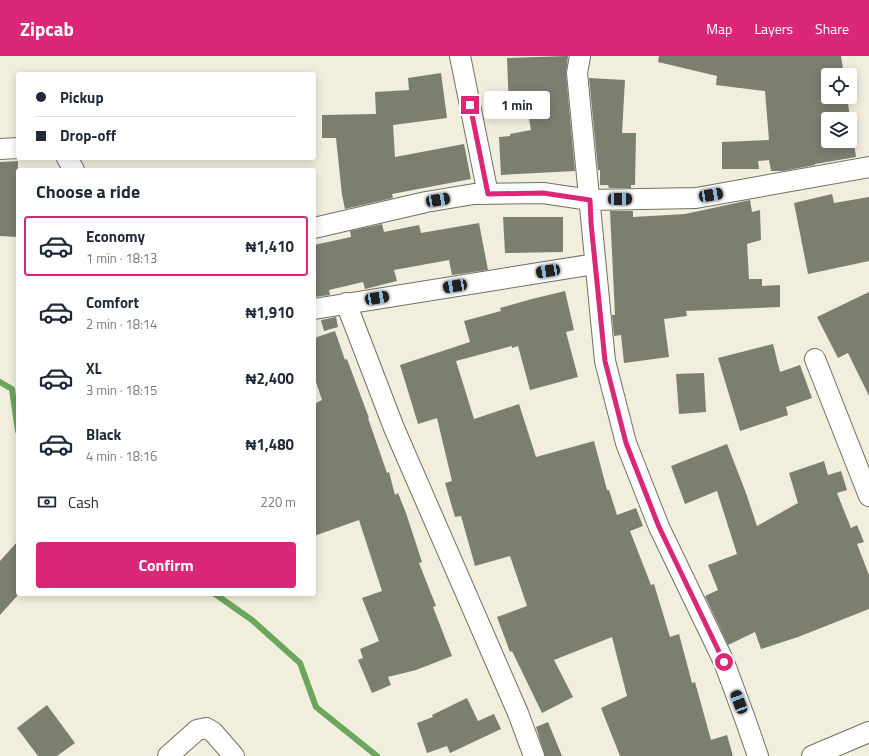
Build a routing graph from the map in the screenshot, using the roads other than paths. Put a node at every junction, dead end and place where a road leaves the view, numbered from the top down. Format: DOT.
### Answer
graph roads {
  1 [pos="460,56"];
  2 [pos="580,56"];
  3 [pos="16,148"];
  4 [pos="0,149"];
  5 [pos="869,167"];
  6 [pos="488,194"];
  7 [pos="590,200"];
  8 [pos="316,228"];
  9 [pos="595,264"];
  10 [pos="346,303"];
  11 [pos="316,309"];
  12 [pos="815,359"];
  13 [pos="869,496"];
  14 [pos="869,732"];
  15 [pos="168,756"];
  16 [pos="234,756"];
  17 [pos="534,756"];
  18 [pos="758,756"];
  19 [pos="812,756"];
  1 -- 6 [label="street"];
  2 -- 7 [label="street"];
  3 -- 4 [label="street"];
  5 -- 7 [label="street"];
  6 -- 7 [label="street"];
  6 -- 8 [label="street"];
  7 -- 9 [label="street"];
  9 -- 10 [label="street"];
  9 -- 18 [label="street"];
  10 -- 11 [label="street"];
  10 -- 17 [label="street"];
  12 -- 13 [label="street"];
  14 -- 19 [label="street"];
  15 -- 16 [label="street"];
}
